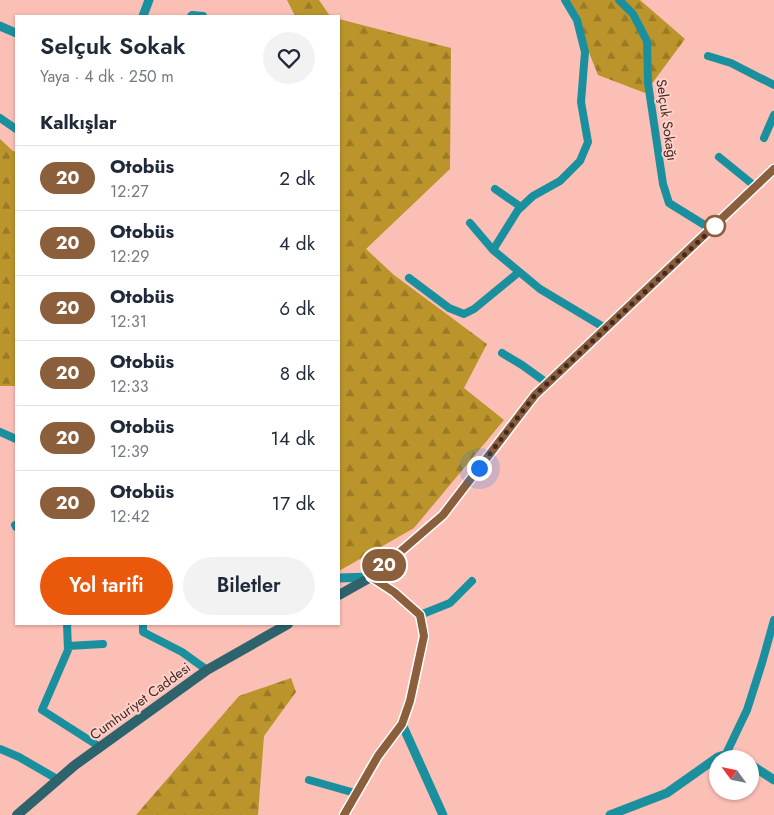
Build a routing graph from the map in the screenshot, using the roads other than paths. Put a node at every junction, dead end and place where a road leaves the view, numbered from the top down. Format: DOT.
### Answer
graph roads {
  1 [pos="565,0"];
  2 [pos="619,0"];
  3 [pos="146,2"];
  4 [pos="143,15"];
  5 [pos="0,26"];
  6 [pos="15,33"];
  7 [pos="708,56"];
  8 [pos="774,84"];
  9 [pos="774,115"];
  10 [pos="0,118"];
  11 [pos="15,129"];
  12 [pos="764,138"];
  13 [pos="719,157"];
  14 [pos="774,169"];
  15 [pos="756,187"];
  16 [pos="495,189"];
  17 [pos="521,207"];
  18 [pos="470,223"];
  19 [pos="710,230"];
  20 [pos="493,250"];
  21 [pos="519,272"];
  22 [pos="409,278"];
  23 [pos="606,328"];
  24 [pos="502,353"];
  25 [pos="547,383"];
  26 [pos="0,432"];
  27 [pos="15,438"];
  28 [pos="371,577"];
  29 [pos="340,578"];
  30 [pos="472,581"];
  31 [pos="340,594"];
  32 [pos="420,615"];
  33 [pos="774,620"];
  34 [pos="67,625"];
  35 [pos="143,625"];
  36 [pos="286,625"];
  37 [pos="103,644"];
  38 [pos="68,646"];
  39 [pos="207,670"];
  40 [pos="402,724"];
  41 [pos="100,747"];
  42 [pos="728,750"];
  43 [pos="1,751"];
  44 [pos="709,763"];
  45 [pos="759,770"];
  46 [pos="58,779"];
  47 [pos="309,780"];
  48 [pos="774,780"];
  49 [pos="355,793"];
  50 [pos="17,815"];
  51 [pos="344,815"];
  52 [pos="443,815"];
  53 [pos="610,815"];
  1 -- 17 [label="street"];
  2 -- 19 [label="street, Selçuk Sokağı"];
  3 -- 4 [label="street"];
  5 -- 6 [label="street"];
  7 -- 8 [label="street"];
  9 -- 12 [label="street"];
  10 -- 11 [label="street"];
  13 -- 15 [label="street"];
  14 -- 15 [label="main road"];
  15 -- 19 [label="main road"];
  16 -- 17 [label="street"];
  17 -- 20 [label="street"];
  18 -- 20 [label="street"];
  19 -- 23 [label="main road"];
  20 -- 21 [label="street"];
  21 -- 22 [label="street"];
  21 -- 23 [label="street"];
  23 -- 25 [label="main road"];
  24 -- 25 [label="street"];
  25 -- 28 [label="main road"];
  26 -- 27 [label="street"];
  28 -- 29 [label="street"];
  28 -- 31 [label="main road"];
  28 -- 32 [label="street"];
  30 -- 32 [label="street"];
  32 -- 40 [label="street"];
  33 -- 42 [label="street"];
  34 -- 38 [label="street"];
  35 -- 39 [label="street"];
  36 -- 39 [label="main road, Cumhuriyet Caddesi"];
  37 -- 38 [label="street"];
  38 -- 41 [label="street"];
  39 -- 41 [label="main road, Cumhuriyet Caddesi"];
  40 -- 49 [label="street"];
  40 -- 52 [label="street"];
  41 -- 46 [label="main road, Cumhuriyet Caddesi"];
  43 -- 46 [label="street"];
  44 -- 53 [label="street"];
  45 -- 48 [label="street"];
  46 -- 50 [label="main road, Cumhuriyet Caddesi"];
  47 -- 49 [label="street"];
  49 -- 51 [label="street"];
}
